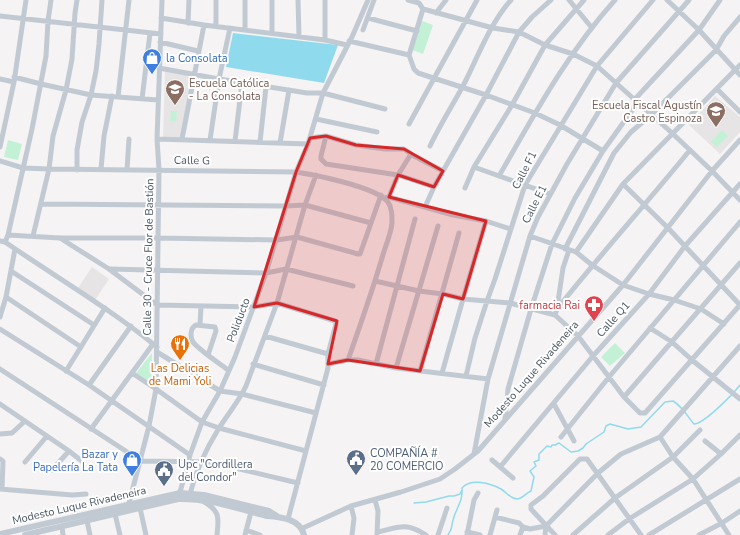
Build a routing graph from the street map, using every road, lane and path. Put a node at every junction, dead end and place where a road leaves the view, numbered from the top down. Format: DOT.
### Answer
graph roads {
  1 [pos="26,0"];
  2 [pos="51,0"];
  3 [pos="77,0"];
  4 [pos="102,0"];
  5 [pos="129,0"];
  6 [pos="162,0"];
  7 [pos="189,0"];
  8 [pos="216,0"];
  9 [pos="245,0"];
  10 [pos="272,0"];
  11 [pos="298,0"];
  12 [pos="325,0"];
  13 [pos="368,0"];
  14 [pos="374,0"];
  15 [pos="408,0"];
  16 [pos="446,0"];
  17 [pos="477,0"];
  18 [pos="511,0"];
  19 [pos="550,0"];
  20 [pos="569,0"];
  21 [pos="584,0"];
  22 [pos="615,0"];
  23 [pos="653,0"];
  24 [pos="667,0"];
  25 [pos="689,0"];
  26 [pos="720,0"];
  27 [pos="420,1"];
  28 [pos="577,8"];
  29 [pos="423,9"];
  30 [pos="680,11"];
  31 [pos="436,12"];
  32 [pos="0,16"];
  33 [pos="740,17"];
  34 [pos="23,18"];
  35 [pos="161,18"];
  36 [pos="368,18"];
  37 [pos="48,21"];
  38 [pos="467,21"];
  39 [pos="188,23"];
  40 [pos="74,24"];
  41 [pos="204,25"];
  42 [pos="216,26"];
  43 [pos="100,27"];
  44 [pos="230,28"];
  45 [pos="493,28"];
  46 [pos="592,28"];
  47 [pos="127,30"];
  48 [pos="245,30"];
  49 [pos="363,30"];
  50 [pos="699,30"];
  51 [pos="417,31"];
  52 [pos="519,32"];
  53 [pos="150,33"];
  54 [pos="272,33"];
  55 [pos="161,34"];
  56 [pos="299,36"];
  57 [pos="325,40"];
  58 [pos="160,42"];
  59 [pos="348,43"];
  60 [pos="545,45"];
  61 [pos="716,50"];
  62 [pos="198,51"];
  63 [pos="573,54"];
  64 [pos="409,55"];
  65 [pos="740,65"];
  66 [pos="597,66"];
  67 [pos="159,68"];
  68 [pos="738,73"];
  69 [pos="194,75"];
  70 [pos="435,78"];
  71 [pos="0,79"];
  72 [pos="14,79"];
  73 [pos="219,79"];
  74 [pos="242,83"];
  75 [pos="616,83"];
  76 [pos="40,84"];
  77 [pos="266,87"];
  78 [pos="462,87"];
  79 [pos="717,89"];
  80 [pos="66,90"];
  81 [pos="289,90"];
  82 [pos="323,93"];
  83 [pos="91,95"];
  84 [pos="486,95"];
  85 [pos="112,96"];
  86 [pos="118,97"];
  87 [pos="142,98"];
  88 [pos="158,100"];
  89 [pos="636,101"];
  90 [pos="512,105"];
  91 [pos="385,109"];
  92 [pos="740,112"];
  93 [pos="535,113"];
  94 [pos="651,115"];
  95 [pos="316,119"];
  96 [pos="409,124"];
  97 [pos="560,125"];
  98 [pos="377,132"];
  99 [pos="672,133"];
  100 [pos="326,136"];
  101 [pos="156,138"];
  102 [pos="310,138"];
  103 [pos="582,138"];
  104 [pos="129,139"];
  105 [pos="182,139"];
  106 [pos="210,140"];
  107 [pos="740,140"];
  108 [pos="235,141"];
  109 [pos="260,142"];
  110 [pos="280,143"];
  111 [pos="308,144"];
  112 [pos="430,146"];
  113 [pos="0,147"];
  114 [pos="690,150"];
  115 [pos="603,151"];
  116 [pos="411,154"];
  117 [pos="0,161"];
  118 [pos="474,167"];
  119 [pos="23,168"];
  120 [pos="49,169"];
  121 [pos="77,170"];
  122 [pos="101,170"];
  123 [pos="127,170"];
  124 [pos="159,170"];
  125 [pos="443,171"];
  126 [pos="712,171"];
  127 [pos="296,172"];
  128 [pos="316,175"];
  129 [pos="398,175"];
  130 [pos="499,176"];
  131 [pos="622,184"];
  132 [pos="740,184"];
  133 [pos="525,185"];
  134 [pos="434,187"];
  135 [pos="465,188"];
  136 [pos="733,192"];
  137 [pos="550,194"];
  138 [pos="385,197"];
  139 [pos="740,200"];
  140 [pos="41,204"];
  141 [pos="159,204"];
  142 [pos="305,204"];
  143 [pos="644,205"];
  144 [pos="286,206"];
  145 [pos="425,207"];
  146 [pos="415,219"];
  147 [pos="486,221"];
  148 [pos="740,222"];
  149 [pos="371,223"];
  150 [pos="438,226"];
  151 [pos="668,228"];
  152 [pos="510,229"];
  153 [pos="459,233"];
  154 [pos="8,235"];
  155 [pos="34,236"];
  156 [pos="530,236"];
  157 [pos="297,237"];
  158 [pos="60,238"];
  159 [pos="158,238"];
  160 [pos="277,240"];
  161 [pos="3,241"];
  162 [pos="552,244"];
  163 [pos="685,246"];
  164 [pos="15,249"];
  165 [pos="567,249"];
  166 [pos="576,252"];
  167 [pos="740,263"];
  168 [pos="592,265"];
  169 [pos="703,265"];
  170 [pos="109,269"];
  171 [pos="286,269"];
  172 [pos="11,271"];
  173 [pos="158,271"];
  174 [pos="266,273"];
  175 [pos="375,281"];
  176 [pos="623,285"];
  177 [pos="721,285"];
  178 [pos="353,286"];
  179 [pos="397,286"];
  180 [pos="419,291"];
  181 [pos="443,294"];
  182 [pos="649,294"];
  183 [pos="6,298"];
  184 [pos="463,299"];
  185 [pos="674,300"];
  186 [pos="487,301"];
  187 [pos="277,303"];
  188 [pos="510,303"];
  189 [pos="157,305"];
  190 [pos="740,305"];
  191 [pos="201,306"];
  192 [pos="254,307"];
  193 [pos="105,308"];
  194 [pos="531,309"];
  195 [pos="701,309"];
  196 [pos="556,312"];
  197 [pos="0,317"];
  198 [pos="724,324"];
  199 [pos="94,325"];
  200 [pos="200,325"];
  201 [pos="130,326"];
  202 [pos="650,328"];
  203 [pos="0,329"];
  204 [pos="265,336"];
  205 [pos="578,336"];
  206 [pos="672,342"];
  207 [pos="740,346"];
  208 [pos="80,347"];
  209 [pos="156,348"];
  210 [pos="328,354"];
  211 [pos="208,355"];
  212 [pos="593,356"];
  213 [pos="348,360"];
  214 [pos="692,360"];
  215 [pos="253,364"];
  216 [pos="328,364"];
  217 [pos="376,364"];
  218 [pos="396,368"];
  219 [pos="0,369"];
  220 [pos="228,370"];
  221 [pos="66,371"];
  222 [pos="420,371"];
  223 [pos="132,373"];
  224 [pos="442,373"];
  225 [pos="466,376"];
  226 [pos="609,377"];
  227 [pos="713,377"];
  228 [pos="488,379"];
  229 [pos="89,385"];
  230 [pos="324,385"];
  231 [pos="156,389"];
  232 [pos="220,391"];
  233 [pos="242,394"];
  234 [pos="739,396"];
  235 [pos="624,397"];
  236 [pos="112,401"];
  237 [pos="554,404"];
  238 [pos="1,407"];
  239 [pos="316,413"];
  240 [pos="505,419"];
  241 [pos="25,421"];
  242 [pos="202,422"];
  243 [pos="150,426"];
  244 [pos="219,428"];
  245 [pos="91,429"];
  246 [pos="568,429"];
  247 [pos="700,430"];
  248 [pos="0,434"];
  249 [pos="740,435"];
  250 [pos="47,436"];
  251 [pos="561,437"];
  252 [pos="660,437"];
  253 [pos="574,441"];
  254 [pos="705,441"];
  255 [pos="69,451"];
  256 [pos="306,452"];
  257 [pos="474,454"];
  258 [pos="721,454"];
  259 [pos="190,455"];
  260 [pos="673,457"];
  261 [pos="0,460"];
  262 [pos="492,460"];
  263 [pos="141,461"];
  264 [pos="188,461"];
  265 [pos="25,462"];
  266 [pos="83,462"];
  267 [pos="200,462"];
  268 [pos="500,466"];
  269 [pos="52,470"];
  270 [pos="598,474"];
  271 [pos="513,478"];
  272 [pos="693,479"];
  273 [pos="740,479"];
  274 [pos="298,483"];
  275 [pos="1,489"];
  276 [pos="478,493"];
  277 [pos="86,494"];
  278 [pos="190,494"];
  279 [pos="179,496"];
  280 [pos="615,498"];
  281 [pos="707,499"];
  282 [pos="202,500"];
  283 [pos="375,500"];
  284 [pos="128,504"];
  285 [pos="351,506"];
  286 [pos="140,508"];
  287 [pos="447,508"];
  288 [pos="498,510"];
  289 [pos="126,511"];
  290 [pos="740,511"];
  291 [pos="95,512"];
  292 [pos="251,512"];
  293 [pos="115,514"];
  294 [pos="278,516"];
  295 [pos="495,517"];
  296 [pos="66,518"];
  297 [pos="94,519"];
  298 [pos="288,519"];
  299 [pos="629,519"];
  300 [pos="86,521"];
  301 [pos="722,523"];
  302 [pos="62,526"];
  303 [pos="546,526"];
  304 [pos="523,527"];
  305 [pos="302,528"];
  306 [pos="49,529"];
  307 [pos="246,533"];
  308 [pos="0,534"];
  309 [pos="35,534"];
  310 [pos="378,534"];
  311 [pos="467,534"];
  312 [pos="25,535"];
  313 [pos="63,535"];
  314 [pos="90,535"];
  315 [pos="120,535"];
  316 [pos="146,535"];
  317 [pos="217,535"];
  318 [pos="260,535"];
  319 [pos="304,535"];
  320 [pos="352,535"];
  321 [pos="426,535"];
  322 [pos="438,535"];
  323 [pos="480,535"];
  324 [pos="490,535"];
  325 [pos="520,535"];
  326 [pos="545,535"];
  327 [pos="555,535"];
  328 [pos="573,535"];
  329 [pos="608,535"];
  330 [pos="641,535"];
  331 [pos="650,535"];
  332 [pos="699,535"];
  333 [pos="729,535"];
  1 -- 34 [label="street"];
  2 -- 37 [label="street"];
  3 -- 40 [label="street"];
  4 -- 43 [label="street"];
  5 -- 47 [label="street"];
  6 -- 35 [label="street, Calle 30 - Cruce Flor de Bastión"];
  7 -- 39 [label="street"];
  8 -- 42 [label="street"];
  9 -- 48 [label="street"];
  10 -- 54 [label="street"];
  11 -- 56 [label="street"];
  12 -- 57 [label="street"];
  13 -- 59 [label="street, Poliducto"];
  14 -- 36 [label="street"];
  15 -- 27 [label="street"];
  16 -- 31 [label="street"];
  17 -- 38 [label="street"];
  18 -- 45 [label="street"];
  19 -- 52 [label="street"];
  20 -- 28 [label="street"];
  21 -- 28 [label="street"];
  22 -- 46 [label="street"];
  23 -- 66 [label="street, Calle F1"];
  24 -- 30 [label="street"];
  25 -- 30 [label="street, Calle E1"];
  26 -- 50 [label="street"];
  27 -- 29 [label="street"];
  28 -- 46 [label="street"];
  28 -- 60 [label="street"];
  29 -- 31 [label="street"];
  29 -- 51 [label="street"];
  30 -- 50 [label="street"];
  30 -- 75 [label="street, Calle E1"];
  31 -- 38 [label="street"];
  32 -- 34 [label="street"];
  33 -- 61 [label="street"];
  34 -- 37 [label="street"];
  34 -- 72 [label="street"];
  35 -- 39 [label="street"];
  35 -- 55 [label="street, Calle 30 - Cruce Flor de Bastión"];
  36 -- 49 [label="street"];
  36 -- 51 [label="street"];
  37 -- 40 [label="street"];
  37 -- 76 [label="street"];
  38 -- 45 [label="street"];
  38 -- 70 [label="street"];
  39 -- 41 [label="street"];
  40 -- 43 [label="street"];
  40 -- 80 [label="street"];
  41 -- 42 [label="street"];
  41 -- 62 [label="street"];
  42 -- 44 [label="street"];
  43 -- 47 [label="street"];
  43 -- 83 [label="street"];
  44 -- 48 [label="street"];
  44 -- 73 [label="street"];
  45 -- 52 [label="street"];
  45 -- 78 [label="street"];
  46 -- 63 [label="street"];
  47 -- 53 [label="street"];
  47 -- 86 [label="street"];
  48 -- 54 [label="street"];
  50 -- 61 [label="street"];
  50 -- 89 [label="street"];
  51 -- 64 [label="street"];
  52 -- 60 [label="street"];
  52 -- 84 [label="street"];
  53 -- 55 [label="street"];
  53 -- 87 [label="street"];
  54 -- 56 [label="street"];
  55 -- 58 [label="street, Calle 30 - Cruce Flor de Bastión"];
  56 -- 57 [label="street"];
  57 -- 59 [label="street"];
  58 -- 62 [label="street"];
  58 -- 67 [label="street, Calle 30 - Cruce Flor de Bastión"];
  59 -- 64 [label="street"];
  59 -- 82 [label="street, Poliducto"];
  60 -- 63 [label="street"];
  60 -- 90 [label="street"];
  61 -- 68 [label="street"];
  61 -- 94 [label="street"];
  62 -- 69 [label="street"];
  63 -- 66 [label="street"];
  63 -- 93 [label="street"];
  64 -- 70 [label="street"];
  65 -- 68 [label="street"];
  66 -- 75 [label="street"];
  66 -- 97 [label="street, Calle F1"];
  67 -- 69 [label="street"];
  67 -- 88 [label="street, Calle 30 - Cruce Flor de Bastión"];
  68 -- 79 [label="street"];
  69 -- 73 [label="street"];
  69 -- 105 [label="street"];
  70 -- 78 [label="street"];
  70 -- 96 [label="street"];
  71 -- 72 [label="street"];
  72 -- 76 [label="street"];
  72 -- 113 [label="street"];
  73 -- 74 [label="street"];
  73 -- 106 [label="street"];
  74 -- 77 [label="street"];
  74 -- 108 [label="street"];
  75 -- 89 [label="street"];
  75 -- 103 [label="street, Calle E1"];
  76 -- 80 [label="street"];
  76 -- 119 [label="street"];
  77 -- 81 [label="street"];
  77 -- 109 [label="street"];
  78 -- 84 [label="street"];
  78 -- 112 [label="street"];
  79 -- 92 [label="street"];
  79 -- 99 [label="street"];
  80 -- 83 [label="street"];
  80 -- 120 [label="street"];
  81 -- 82 [label="street"];
  81 -- 110 [label="street"];
  82 -- 91 [label="street"];
  82 -- 95 [label="street, Poliducto"];
  83 -- 85 [label="street"];
  83 -- 121 [label="street"];
  84 -- 90 [label="street"];
  84 -- 125 [label="street"];
  85 -- 86 [label="street"];
  85 -- 122 [label="street"];
  86 -- 87 [label="street"];
  87 -- 88 [label="street"];
  88 -- 101 [label="street, Calle 30 - Cruce Flor de Bastión"];
  89 -- 94 [label="street"];
  89 -- 115 [label="street"];
  90 -- 93 [label="street"];
  90 -- 118 [label="street"];
  93 -- 97 [label="street"];
  93 -- 130 [label="street"];
  94 -- 99 [label="street"];
  94 -- 165 [label="street"];
  95 -- 98 [label="street"];
  95 -- 102 [label="street, Poliducto"];
  97 -- 103 [label="street"];
  97 -- 133 [label="street, Calle F1"];
  99 -- 114 [label="street"];
  99 -- 131 [label="street"];
  100 -- 102 [label="street"];
  100 -- 116 [label="street"];
  100 -- 129 [label="street"];
  101 -- 105 [label="street"];
  101 -- 124 [label="street, Calle 30 - Cruce Flor de Bastión"];
  102 -- 111 [label="street, Poliducto"];
  103 -- 115 [label="street"];
  103 -- 137 [label="street, Calle E1"];
  104 -- 123 [label="street"];
  105 -- 106 [label="street"];
  106 -- 108 [label="street"];
  107 -- 126 [label="street, Modesto Luque Rivadeneira"];
  108 -- 109 [label="street"];
  109 -- 110 [label="street"];
  110 -- 111 [label="street"];
  111 -- 127 [label="street, Poliducto"];
  114 -- 126 [label="street"];
  114 -- 143 [label="street"];
  115 -- 162 [label="street"];
  116 -- 125 [label="street"];
  116 -- 129 [label="street"];
  117 -- 119 [label="street, Calle G"];
  118 -- 130 [label="street"];
  118 -- 135 [label="street"];
  119 -- 120 [label="street, Calle G"];
  119 -- 154 [label="street"];
  120 -- 121 [label="street, Calle G"];
  120 -- 140 [label="street"];
  121 -- 122 [label="street, Calle G"];
  122 -- 123 [label="street, Calle G"];
  123 -- 124 [label="street, Calle G"];
  124 -- 127 [label="street, Calle G"];
  124 -- 141 [label="street, Calle 30 - Cruce Flor de Bastión"];
  125 -- 134 [label="street"];
  126 -- 136 [label="street"];
  126 -- 151 [label="street, Modesto Luque Rivadeneira"];
  127 -- 128 [label="street, Calle G"];
  127 -- 144 [label="street, Poliducto"];
  128 -- 138 [label="street, Calle G"];
  128 -- 142 [label="street"];
  129 -- 134 [label="street"];
  129 -- 138 [label="street"];
  130 -- 133 [label="street"];
  131 -- 143 [label="street"];
  131 -- 166 [label="street"];
  132 -- 136 [label="street, Calle Q1"];
  133 -- 137 [label="street"];
  133 -- 152 [label="street, Calle F1"];
  134 -- 145 [label="street"];
  136 -- 139 [label="street"];
  136 -- 163 [label="street, Calle Q1"];
  137 -- 156 [label="street, Calle E1"];
  138 -- 145 [label="street, Calle G"];
  138 -- 149 [label="street"];
  138 -- 175 [label="street"];
  140 -- 141 [label="street"];
  140 -- 155 [label="street"];
  141 -- 144 [label="street"];
  141 -- 159 [label="street, Calle 30 - Cruce Flor de Bastión"];
  142 -- 144 [label="street"];
  142 -- 149 [label="street"];
  142 -- 157 [label="street"];
  143 -- 151 [label="street"];
  143 -- 168 [label="street"];
  144 -- 160 [label="street, Poliducto"];
  145 -- 147 [label="street, Calle G"];
  146 -- 179 [label="street"];
  147 -- 152 [label="street, Calle G"];
  147 -- 184 [label="street"];
  148 -- 169 [label="street"];
  149 -- 157 [label="street"];
  150 -- 180 [label="street"];
  151 -- 163 [label="street"];
  151 -- 176 [label="street, Modesto Luque Rivadeneira"];
  152 -- 186 [label="street, Calle F1"];
  153 -- 181 [label="street"];
  154 -- 155 [label="street"];
  154 -- 161 [label="street"];
  155 -- 158 [label="street"];
  156 -- 162 [label="street"];
  156 -- 188 [label="street, Calle E1"];
  157 -- 160 [label="street"];
  157 -- 171 [label="street"];
  158 -- 159 [label="street"];
  158 -- 170 [label="street"];
  159 -- 160 [label="street"];
  159 -- 173 [label="street, Calle 30 - Cruce Flor de Bastión"];
  160 -- 174 [label="street, Poliducto"];
  161 -- 164 [label="street"];
  162 -- 165 [label="street"];
  162 -- 194 [label="street"];
  163 -- 169 [label="street"];
  163 -- 182 [label="street, Calle Q1"];
  164 -- 172 [label="street"];
  164 -- 193 [label="street"];
  165 -- 166 [label="street"];
  165 -- 196 [label="street"];
  166 -- 168 [label="street"];
  167 -- 177 [label="street"];
  168 -- 176 [label="street"];
  168 -- 196 [label="street"];
  169 -- 177 [label="street"];
  169 -- 185 [label="street"];
  170 -- 173 [label="street"];
  170 -- 189 [label="street"];
  171 -- 174 [label="street"];
  171 -- 178 [label="street"];
  171 -- 187 [label="street"];
  172 -- 183 [label="street"];
  172 -- 199 [label="street"];
  173 -- 174 [label="street"];
  173 -- 189 [label="street, Calle 30 - Cruce Flor de Bastión"];
  174 -- 192 [label="street, Poliducto"];
  175 -- 179 [label="street"];
  175 -- 213 [label="street"];
  176 -- 182 [label="street"];
  176 -- 205 [label="street, Modesto Luque Rivadeneira"];
  177 -- 190 [label="street"];
  177 -- 195 [label="street"];
  179 -- 180 [label="street"];
  179 -- 217 [label="street"];
  180 -- 181 [label="street"];
  180 -- 218 [label="street"];
  181 -- 184 [label="street"];
  181 -- 222 [label="street"];
  182 -- 185 [label="street"];
  182 -- 212 [label="street, Calle Q1"];
  183 -- 197 [label="street"];
  183 -- 208 [label="street"];
  184 -- 186 [label="street"];
  184 -- 224 [label="street"];
  185 -- 195 [label="street"];
  185 -- 202 [label="street"];
  186 -- 188 [label="street"];
  186 -- 225 [label="street, Calle F1"];
  187 -- 192 [label="street"];
  187 -- 204 [label="street"];
  187 -- 210 [label="street"];
  188 -- 194 [label="street"];
  188 -- 228 [label="street, Calle E1"];
  189 -- 191 [label="street"];
  189 -- 209 [label="street, Calle 30 - Cruce Flor de Bastión"];
  190 -- 198 [label="street"];
  191 -- 192 [label="street"];
  191 -- 200 [label="street"];
  192 -- 220 [label="street, Poliducto"];
  193 -- 199 [label="street"];
  193 -- 201 [label="street"];
  194 -- 196 [label="street"];
  194 -- 240 [label="street"];
  195 -- 198 [label="street"];
  195 -- 206 [label="street"];
  196 -- 205 [label="street"];
  198 -- 214 [label="street"];
  199 -- 208 [label="street"];
  200 -- 211 [label="street"];
  200 -- 211 [label="street"];
  201 -- 209 [label="street"];
  201 -- 229 [label="street"];
  202 -- 206 [label="street"];
  202 -- 226 [label="street"];
  203 -- 221 [label="street"];
  204 -- 210 [label="street"];
  204 -- 215 [label="street"];
  205 -- 212 [label="street"];
  205 -- 240 [label="street, Modesto Luque Rivadeneira"];
  206 -- 214 [label="street"];
  206 -- 235 [label="street"];
  207 -- 227 [label="street"];
  208 -- 221 [label="street"];
  209 -- 223 [label="street"];
  209 -- 231 [label="street, Calle 30 - Cruce Flor de Bastión"];
  209 -- 232 [label="street"];
  210 -- 216 [label="street"];
  211 -- 220 [label="street"];
  212 -- 226 [label="street"];
  212 -- 237 [label="street, Calle Q1"];
  213 -- 216 [label="street"];
  213 -- 217 [label="street"];
  214 -- 227 [label="street"];
  214 -- 235 [label="street"];
  215 -- 230 [label="street"];
  215 -- 233 [label="street"];
  216 -- 230 [label="street"];
  217 -- 218 [label="street"];
  218 -- 222 [label="street"];
  219 -- 245 [label="street"];
  220 -- 232 [label="street, Poliducto"];
  221 -- 229 [label="street"];
  222 -- 224 [label="street"];
  223 -- 231 [label="street"];
  223 -- 236 [label="street"];
  224 -- 225 [label="street"];
  225 -- 228 [label="street"];
  226 -- 235 [label="street"];
  226 -- 246 [label="street"];
  227 -- 234 [label="street"];
  227 -- 252 [label="street"];
  228 -- 257 [label="street, Calle E1"];
  229 -- 236 [label="street"];
  230 -- 239 [label="street"];
  231 -- 242 [label="street"];
  231 -- 243 [label="street, Calle 30 - Cruce Flor de Bastión"];
  232 -- 233 [label="street"];
  232 -- 242 [label="street, Poliducto"];
  233 -- 239 [label="street"];
  233 -- 244 [label="street"];
  236 -- 243 [label="street"];
  236 -- 245 [label="street"];
  237 -- 246 [label="street"];
  237 -- 268 [label="street, Calle Q1"];
  238 -- 241 [label="street"];
  239 -- 256 [label="street"];
  240 -- 257 [label="street, Modesto Luque Rivadeneira"];
  241 -- 248 [label="street"];
  241 -- 250 [label="street"];
  242 -- 244 [label="street"];
  242 -- 259 [label="street, Poliducto"];
  243 -- 259 [label="street"];
  243 -- 263 [label="street, Calle 30 - Cruce Flor de Bastión"];
  244 -- 256 [label="street"];
  244 -- 267 [label="street"];
  245 -- 263 [label="street"];
  246 -- 251 [label="street"];
  246 -- 253 [label="street"];
  247 -- 260 [label="street"];
  249 -- 258 [label="street"];
  250 -- 255 [label="street"];
  250 -- 265 [label="street"];
  252 -- 260 [label="street"];
  252 -- 270 [label="street"];
  254 -- 258 [label="street"];
  255 -- 266 [label="street"];
  255 -- 269 [label="street"];
  256 -- 274 [label="street"];
  257 -- 283 [label="street, Modesto Luque Rivadeneira"];
  258 -- 272 [label="street"];
  259 -- 264 [label="street, Poliducto"];
  260 -- 272 [label="street"];
  260 -- 280 [label="street"];
  261 -- 275 [label="street"];
  262 -- 268 [label="street"];
  263 -- 264 [label="street"];
  263 -- 284 [label="street, Calle 30 - Cruce Flor de Bastión"];
  264 -- 267 [label="street"];
  264 -- 279 [label="street, Poliducto"];
  267 -- 274 [label="street"];
  267 -- 278 [label="street"];
  268 -- 271 [label="street"];
  270 -- 280 [label="street"];
  270 -- 303 [label="street"];
  270 -- 303 [label="street"];
  272 -- 281 [label="street"];
  272 -- 299 [label="street"];
  273 -- 281 [label="street"];
  274 -- 298 [label="street"];
  275 -- 277 [label="street"];
  276 -- 311 [label="street"];
  278 -- 279 [label="street, Modesto Luque Rivadeneira"];
  278 -- 294 [label="street, Modesto Luque Rivadeneira"];
  279 -- 282 [label="street, Modesto Luque Rivadeneira"];
  279 -- 284 [label="street, Modesto Luque Rivadeneira"];
  279 -- 286 [label="street, Modesto Luque Rivadeneira"];
  280 -- 299 [label="street"];
  280 -- 328 [label="street"];
  281 -- 301 [label="street"];
  281 -- 331 [label="street"];
  282 -- 292 [label="street, Modesto Luque Rivadeneira"];
  282 -- 317 [label="street"];
  283 -- 285 [label="street, Modesto Luque Rivadeneira"];
  283 -- 310 [label="street"];
  284 -- 289 [label="street, Calle 30 - Cruce Flor de Bastión"];
  284 -- 291 [label="street, Modesto Luque Rivadeneira"];
  285 -- 305 [label="street, Modesto Luque Rivadeneira"];
  285 -- 320 [label="street"];
  286 -- 289 [label="street, Modesto Luque Rivadeneira"];
  286 -- 316 [label="street"];
  287 -- 322 [label="street"];
  288 -- 295 [label="street"];
  289 -- 293 [label="street, Modesto Luque Rivadeneira"];
  290 -- 301 [label="street"];
  291 -- 296 [label="street, Modesto Luque Rivadeneira"];
  291 -- 297 [label="street"];
  292 -- 294 [label="street, Modesto Luque Rivadeneira"];
  292 -- 307 [label="street"];
  293 -- 297 [label="street, Modesto Luque Rivadeneira"];
  293 -- 315 [label="street"];
  294 -- 298 [label="street, Modesto Luque Rivadeneira"];
  295 -- 304 [label="street"];
  295 -- 324 [label="street"];
  296 -- 306 [label="street"];
  296 -- 308 [label="street, Modesto Luque Rivadeneira"];
  297 -- 300 [label="street, Modesto Luque Rivadeneira"];
  298 -- 305 [label="street, Modesto Luque Rivadeneira"];
  299 -- 329 [label="street"];
  299 -- 330 [label="street"];
  300 -- 302 [label="street, Modesto Luque Rivadeneira"];
  300 -- 314 [label="street"];
  301 -- 332 [label="street"];
  301 -- 333 [label="street"];
  302 -- 306 [label="street, Modesto Luque Rivadeneira"];
  302 -- 313 [label="street"];
  303 -- 304 [label="street"];
  303 -- 326 [label="street"];
  303 -- 327 [label="street"];
  304 -- 325 [label="street"];
  305 -- 319 [label="street"];
  306 -- 309 [label="street, Modesto Luque Rivadeneira"];
  307 -- 318 [label="street"];
  309 -- 312 [label="street, Modesto Luque Rivadeneira"];
  310 -- 321 [label="street"];
  311 -- 323 [label="street"];
}
